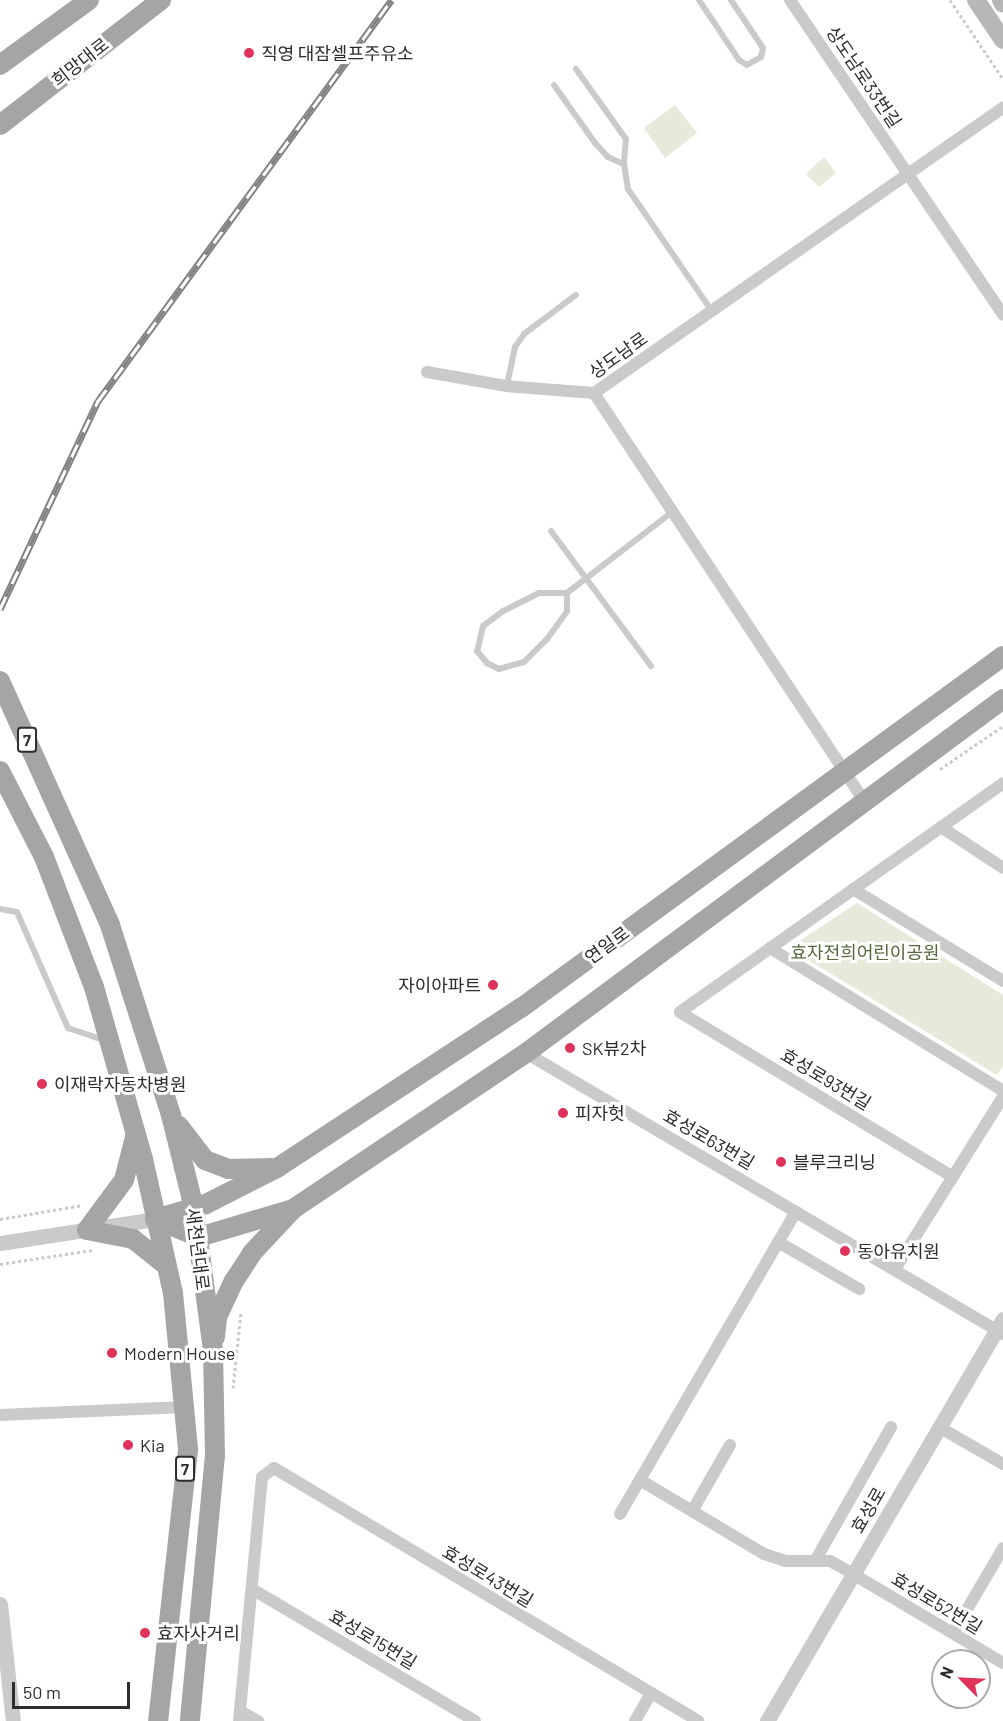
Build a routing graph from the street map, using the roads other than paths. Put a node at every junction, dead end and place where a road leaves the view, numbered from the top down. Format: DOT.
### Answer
graph roads {
  1 [pos="90,0"];
  2 [pos="161,0"];
  3 [pos="699,0"];
  4 [pos="731,0"];
  5 [pos="790,0"];
  6 [pos="976,0"];
  7 [pos="1003,40"];
  8 [pos="0,65"];
  9 [pos="576,69"];
  10 [pos="554,85"];
  11 [pos="1003,108"];
  12 [pos="0,125"];
  13 [pos="624,164"];
  14 [pos="909,174"];
  15 [pos="576,295"];
  16 [pos="712,311"];
  17 [pos="1003,315"];
  18 [pos="427,372"];
  19 [pos="506,386"];
  20 [pos="594,393"];
  21 [pos="672,512"];
  22 [pos="551,531"];
  23 [pos="587,579"];
  24 [pos="567,593"];
  25 [pos="1003,656"];
  26 [pos="651,666"];
  27 [pos="0,681"];
  28 [pos="1003,699"];
  29 [pos="0,771"];
  30 [pos="844,774"];
  31 [pos="1003,783"];
  32 [pos="863,800"];
  33 [pos="941,827"];
  34 [pos="1003,868"];
  35 [pos="854,889"];
  36 [pos="0,909"];
  37 [pos="770,948"];
  38 [pos="1003,981"];
  39 [pos="109,1043"];
  40 [pos="526,1053"];
  41 [pos="1003,1091"];
  42 [pos="1003,1097"];
  43 [pos="171,1114"];
  44 [pos="135,1137"];
  45 [pos="278,1168"];
  46 [pos="953,1177"];
  47 [pos="194,1208"];
  48 [pos="293,1209"];
  49 [pos="796,1212"];
  50 [pos="155,1219"];
  51 [pos="87,1230"];
  52 [pos="200,1237"];
  53 [pos="778,1242"];
  54 [pos="0,1243"];
  55 [pos="167,1266"];
  56 [pos="895,1269"];
  57 [pos="859,1289"];
  58 [pos="1001,1327"];
  59 [pos="213,1352"];
  60 [pos="185,1407"];
  61 [pos="0,1414"];
  62 [pos="891,1427"];
  63 [pos="939,1427"];
  64 [pos="730,1445"];
  65 [pos="1003,1464"];
  66 [pos="640,1480"];
  67 [pos="692,1511"];
  68 [pos="620,1514"];
  69 [pos="1003,1548"];
  70 [pos="815,1561"];
  71 [pos="853,1574"];
  72 [pos="252,1589"];
  73 [pos="0,1604"];
  74 [pos="953,1633"];
  75 [pos="1003,1663"];
  76 [pos="650,1695"];
  77 [pos="240,1716"];
  78 [pos="13,1721"];
  79 [pos="158,1721"];
  80 [pos="190,1721"];
  81 [pos="258,1721"];
  82 [pos="475,1721"];
  83 [pos="635,1721"];
  84 [pos="698,1721"];
  85 [pos="767,1721"];
  1 -- 8 [label="main road"];
  2 -- 12 [label="main road, 희망대로"];
  3 -- 4 [label="lane"];
  5 -- 14 [label="street, 상도남로33번길"];
  6 -- 7 [label="main road"];
  9 -- 13 [label="lane"];
  10 -- 13 [label="lane"];
  11 -- 14 [label="street, 상도남로"];
  13 -- 16 [label="lane"];
  14 -- 16 [label="street, 상도남로"];
  14 -- 17 [label="street, 상도남로33번길"];
  15 -- 19 [label="lane"];
  16 -- 20 [label="street, 상도남로"];
  18 -- 19 [label="street"];
  19 -- 20 [label="street"];
  20 -- 21 [label="street, 상도남로"];
  21 -- 23 [label="lane"];
  21 -- 30 [label="street, 상도남로"];
  22 -- 23 [label="lane"];
  23 -- 24 [label="lane"];
  23 -- 26 [label="lane"];
  24 -- 24 [label="lane"];
  25 -- 30 [label="main road, 연일로"];
  27 -- 43 [label="main road, 새천년대로 / 7"];
  28 -- 32 [label="main road, 연일로"];
  29 -- 39 [label="main road, 새천년대로 / 7"];
  30 -- 32 [label="street, 상도남로"];
  30 -- 45 [label="main road, 연일로"];
  31 -- 33 [label="street"];
  32 -- 40 [label="main road, 연일로"];
  33 -- 34 [label="street"];
  33 -- 35 [label="street"];
  35 -- 37 [label="street"];
  35 -- 38 [label="street"];
  36 -- 39 [label="lane"];
  37 -- 41 [label="street"];
  37 -- 46 [label="street, 효성로93번길"];
  39 -- 44 [label="main road, 새천년대로 / 7"];
  40 -- 48 [label="main road, 연일로"];
  40 -- 49 [label="street, 효성로63번길"];
  42 -- 46 [label="street"];
  43 -- 45 [label="main road"];
  43 -- 47 [label="main road, 새천년대로 / 7"];
  44 -- 50 [label="main road, 새천년대로 / 7"];
  44 -- 51 [label="main road"];
  45 -- 47 [label="main road, 연일로"];
  46 -- 56 [label="street"];
  47 -- 50 [label="main road, 연일로"];
  47 -- 52 [label="main road, 새천년대로 / 7"];
  48 -- 52 [label="main road, 연일로"];
  48 -- 59 [label="main road"];
  49 -- 53 [label="street"];
  49 -- 56 [label="street, 효성로63번길"];
  50 -- 51 [label="street"];
  50 -- 52 [label="main road"];
  50 -- 55 [label="main road, 새천년대로 / 7"];
  51 -- 54 [label="street"];
  51 -- 55 [label="main road"];
  52 -- 59 [label="main road, 새천년대로 / 7"];
  53 -- 57 [label="street"];
  53 -- 66 [label="street"];
  55 -- 60 [label="main road, 새천년대로 / 7"];
  56 -- 58 [label="street, 효성로63번길"];
  58 -- 63 [label="street, 효성로"];
  59 -- 80 [label="main road, 새천년대로 / 7"];
  60 -- 61 [label="street"];
  60 -- 79 [label="main road, 새천년대로 / 7"];
  62 -- 70 [label="street"];
  63 -- 65 [label="street"];
  63 -- 71 [label="street, 효성로"];
  64 -- 67 [label="street"];
  66 -- 67 [label="street, 효성로52번길"];
  66 -- 68 [label="street"];
  67 -- 70 [label="street, 효성로52번길"];
  69 -- 74 [label="street"];
  70 -- 71 [label="street, 효성로52번길"];
  71 -- 74 [label="street, 효성로52번길"];
  71 -- 85 [label="street, 효성로"];
  72 -- 76 [label="street, 효성로43번길"];
  72 -- 77 [label="street"];
  72 -- 82 [label="street, 효성로15번길"];
  73 -- 78 [label="street"];
  74 -- 75 [label="street, 효성로52번길"];
  76 -- 83 [label="street"];
  76 -- 84 [label="street, 효성로43번길"];
  77 -- 81 [label="street"];
}
